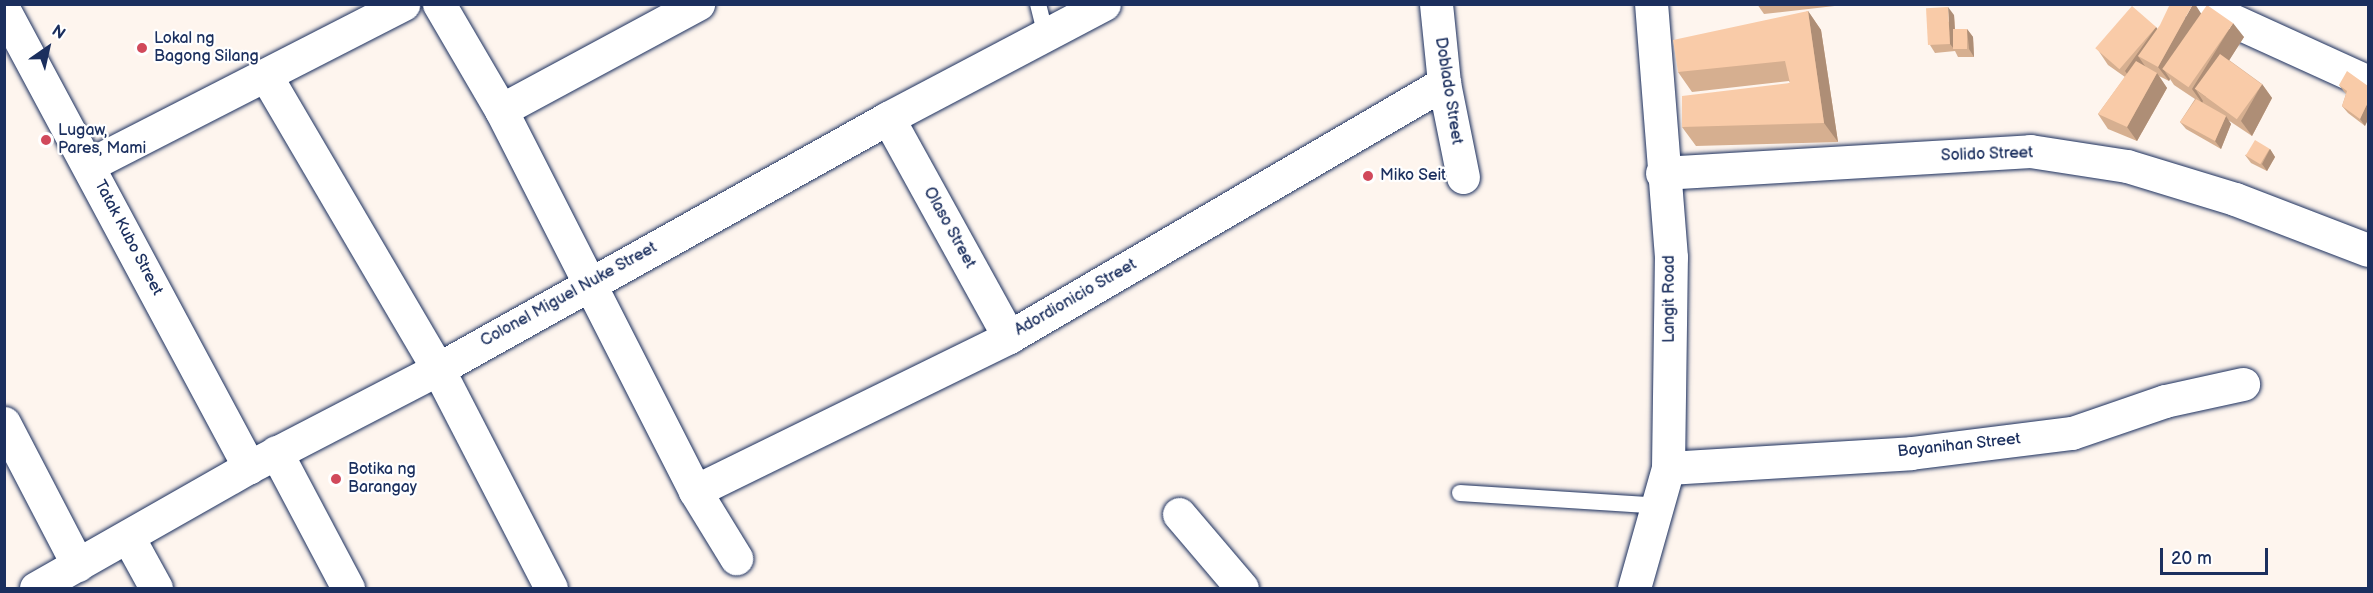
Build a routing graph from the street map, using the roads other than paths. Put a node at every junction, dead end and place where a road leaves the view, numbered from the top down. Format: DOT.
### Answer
graph roads {
  1 [pos="403,4"];
  2 [pos="439,4"];
  3 [pos="698,4"];
  4 [pos="1038,4"];
  5 [pos="1104,4"];
  6 [pos="1436,4"];
  7 [pos="1651,4"];
  8 [pos="2196,6"];
  9 [pos="4,10"];
  10 [pos="1046,36"];
  11 [pos="266,76"];
  12 [pos="2368,82"];
  13 [pos="1444,83"];
  14 [pos="501,110"];
  15 [pos="888,118"];
  16 [pos="89,165"];
  17 [pos="1662,172"];
  18 [pos="1463,177"];
  19 [pos="2368,250"];
  20 [pos="589,284"];
  21 [pos="1009,337"];
  22 [pos="438,369"];
  23 [pos="2243,384"];
  24 [pos="4,423"];
  25 [pos="262,459"];
  26 [pos="1668,468"];
  27 [pos="695,491"];
  28 [pos="1460,493"];
  29 [pos="1659,506"];
  30 [pos="1179,514"];
  31 [pos="128,537"];
  32 [pos="736,558"];
  33 [pos="78,565"];
  34 [pos="36,588"];
  35 [pos="156,588"];
  36 [pos="348,588"];
  37 [pos="551,588"];
  38 [pos="1242,588"];
  39 [pos="1634,588"];
  1 -- 11 [label="street"];
  2 -- 14 [label="street"];
  3 -- 14 [label="street"];
  4 -- 10 [label="lane"];
  5 -- 10 [label="street, Colonel Miguel Nuke Street"];
  6 -- 13 [label="street, Doblado Street"];
  7 -- 17 [label="street, Langit Road"];
  8 -- 12 [label="street"];
  9 -- 16 [label="street, Tatak Kubo Street"];
  10 -- 15 [label="street, Colonel Miguel Nuke Street"];
  11 -- 16 [label="street"];
  11 -- 22 [label="street"];
  13 -- 18 [label="street, Doblado Street"];
  13 -- 21 [label="street, Adordionicio Street"];
  14 -- 20 [label="street"];
  15 -- 20 [label="street, Colonel Miguel Nuke Street"];
  15 -- 21 [label="street, Olaso Street"];
  16 -- 25 [label="street, Tatak Kubo Street"];
  17 -- 19 [label="street, Solido Street"];
  17 -- 26 [label="street, Langit Road"];
  20 -- 22 [label="street, Colonel Miguel Nuke Street"];
  20 -- 27 [label="street"];
  21 -- 27 [label="street, Adordionicio Street"];
  22 -- 25 [label="street, Colonel Miguel Nuke Street"];
  22 -- 37 [label="street"];
  23 -- 26 [label="street, Bayanihan Street"];
  24 -- 33 [label="street"];
  25 -- 31 [label="street, Colonel Miguel Nuke Street"];
  25 -- 36 [label="street, Tatak Kubo Street"];
  26 -- 29 [label="street, Langit Road"];
  27 -- 32 [label="street"];
  28 -- 29 [label="lane"];
  29 -- 39 [label="street, Langit Road"];
  30 -- 38 [label="street"];
  31 -- 33 [label="street, Colonel Miguel Nuke Street"];
  31 -- 35 [label="street"];
  33 -- 34 [label="street, Colonel Miguel Nuke Street"];
}
